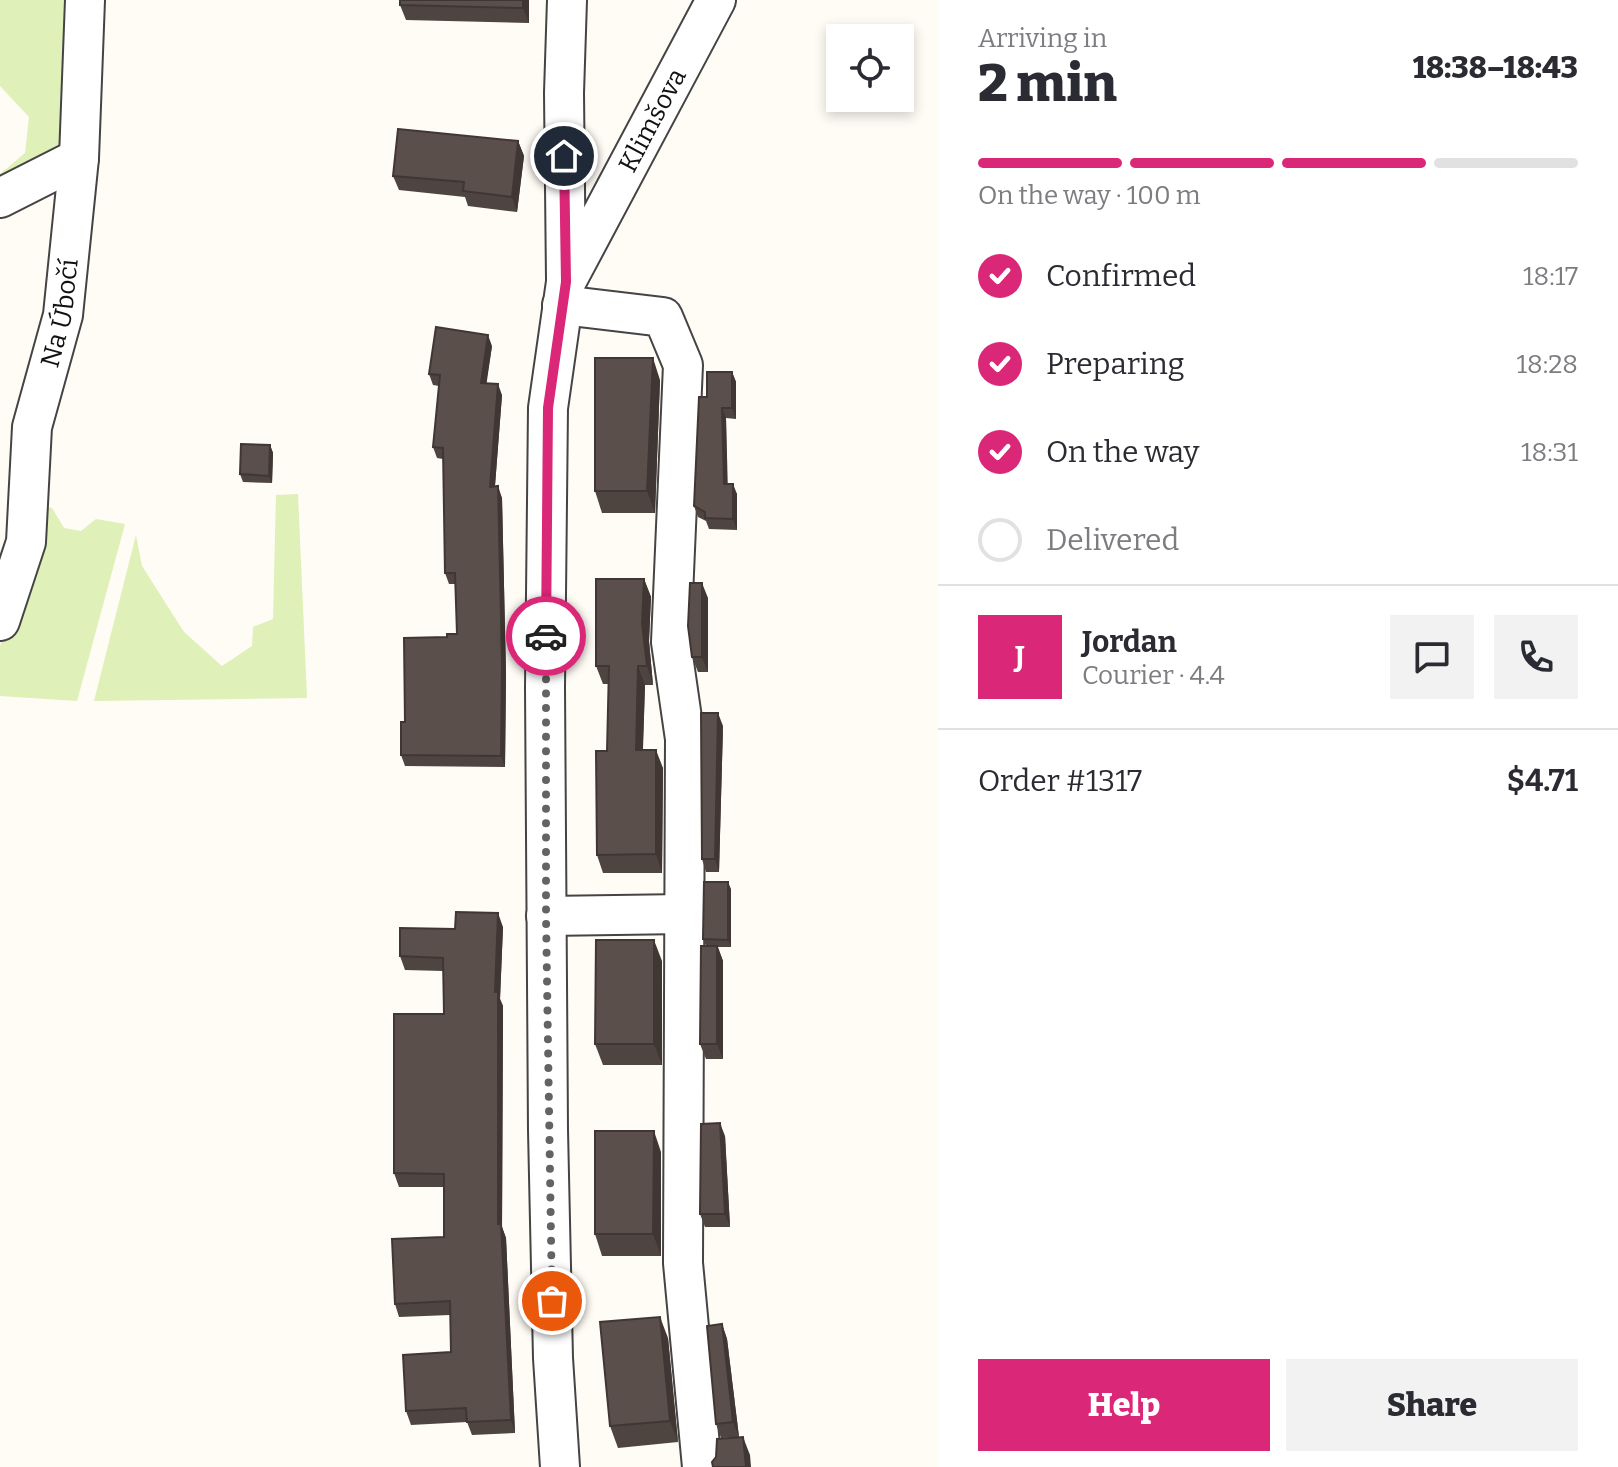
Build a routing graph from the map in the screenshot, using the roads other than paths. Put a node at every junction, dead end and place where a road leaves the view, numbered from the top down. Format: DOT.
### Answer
graph roads {
  1 [pos="85,0"];
  2 [pos="567,0"];
  3 [pos="716,0"];
  4 [pos="79,158"];
  5 [pos="0,198"];
  6 [pos="564,294"];
  7 [pos="0,621"];
  8 [pos="685,914"];
  9 [pos="546,916"];
  10 [pos="560,1467"];
  11 [pos="702,1467"];
  1 -- 4 [label="street, Na Úbočí"];
  2 -- 6 [label="street, Klimšova"];
  3 -- 6 [label="street, Klimšova"];
  4 -- 5 [label="street"];
  4 -- 7 [label="street, Na Úbočí"];
  6 -- 8 [label="street"];
  6 -- 9 [label="street, Klimšova"];
  8 -- 9 [label="street"];
  8 -- 11 [label="street"];
  9 -- 10 [label="street, Klimšova"];
}
